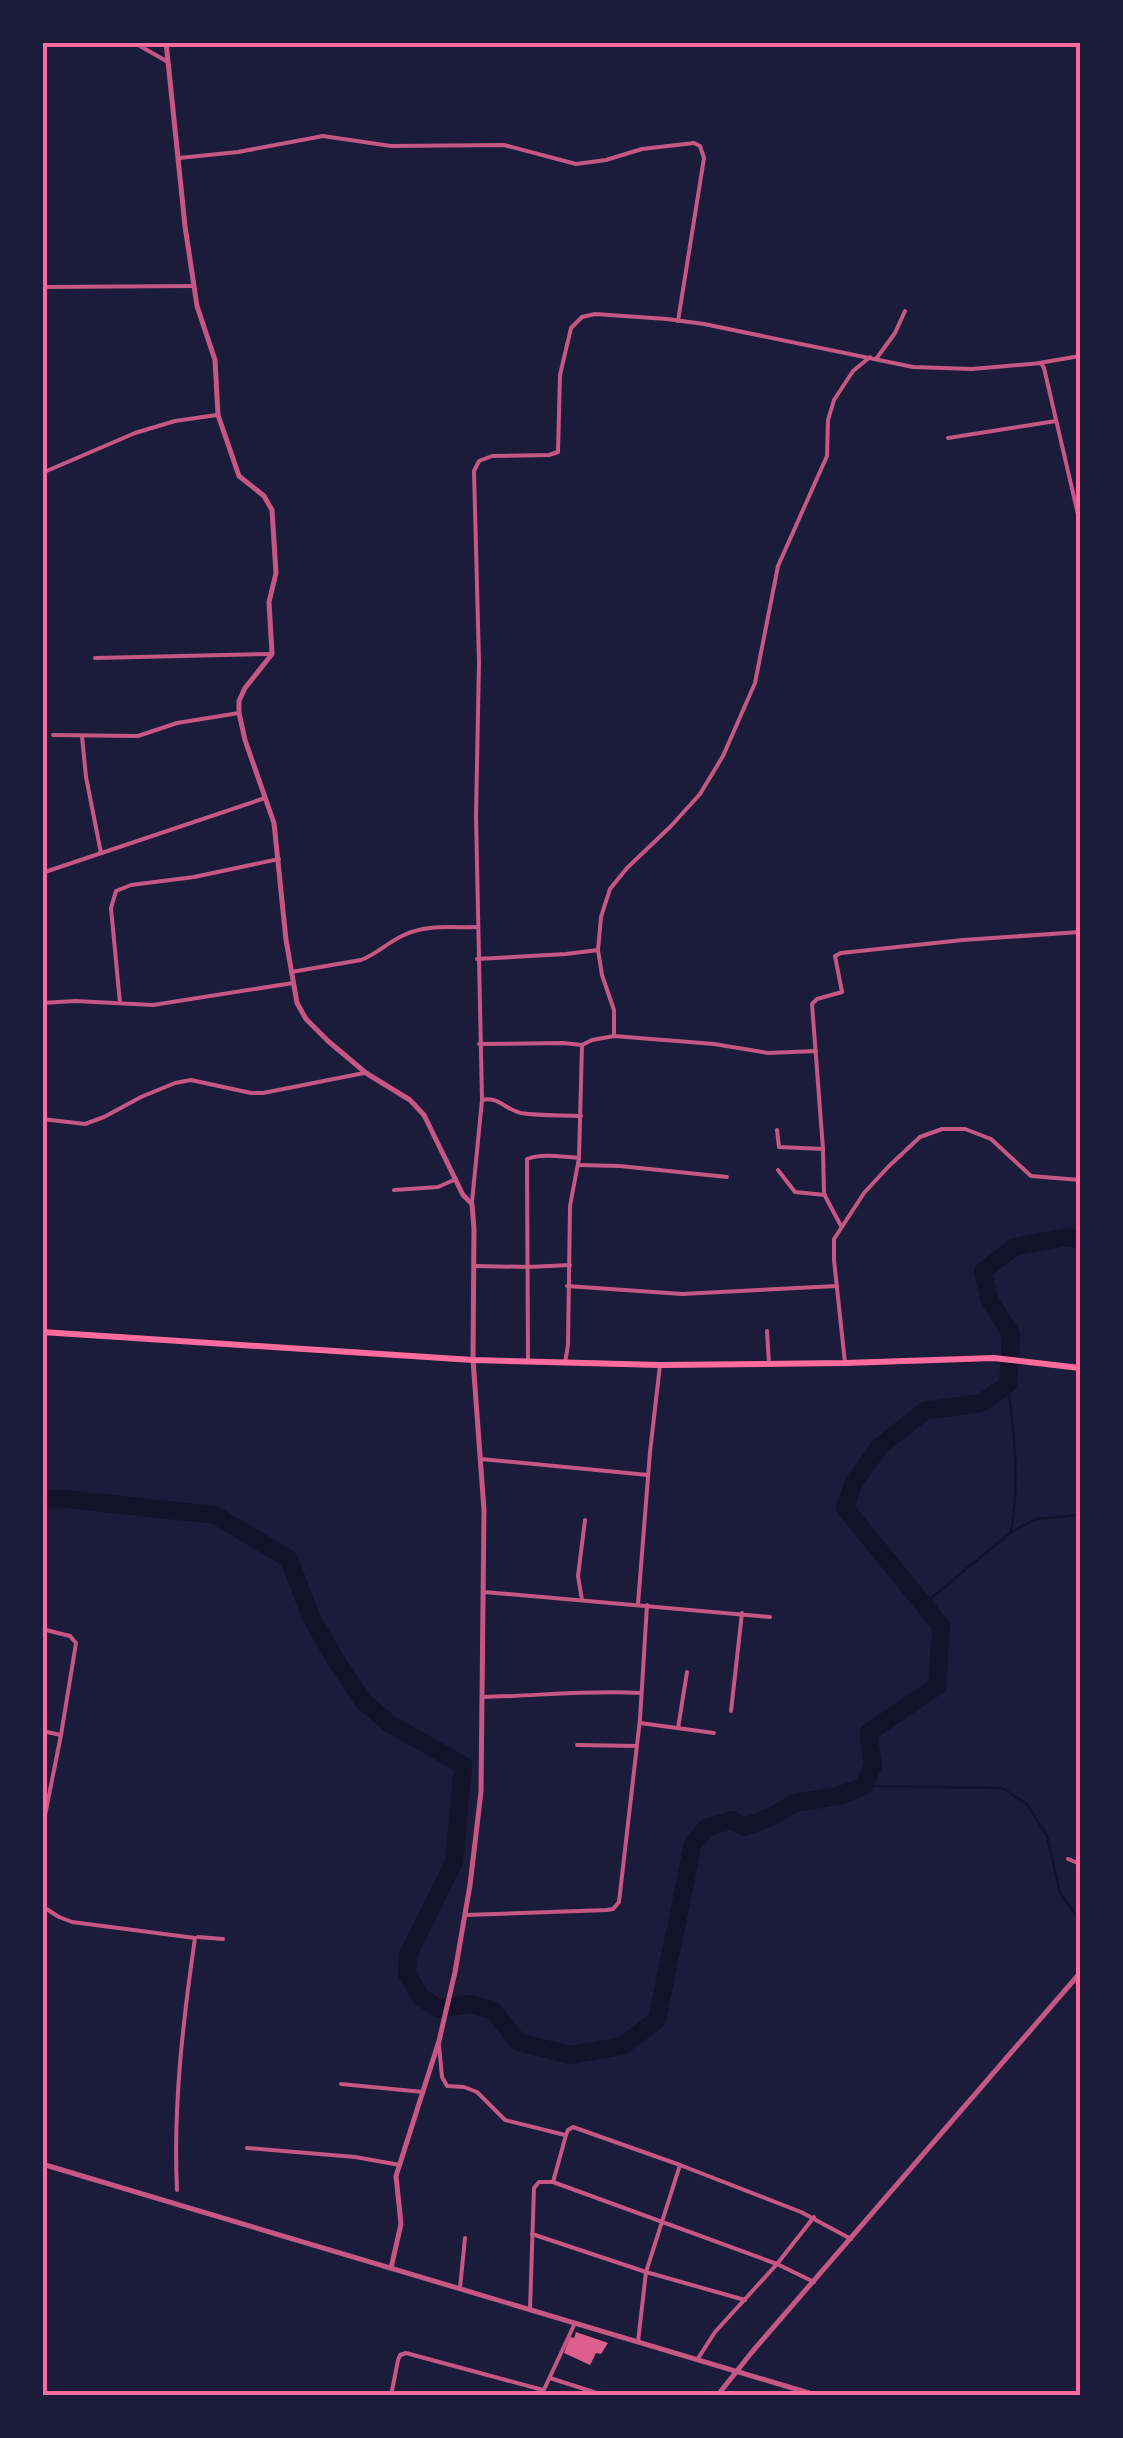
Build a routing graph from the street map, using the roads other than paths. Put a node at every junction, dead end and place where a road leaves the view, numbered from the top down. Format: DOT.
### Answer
graph roads {
  1 [pos="133,42"];
  2 [pos="166,42"];
  3 [pos="168,62"];
  4 [pos="179,158"];
  5 [pos="42,286"];
  6 [pos="194,286"];
  7 [pos="905,311"];
  8 [pos="678,321"];
  9 [pos="1080,356"];
  10 [pos="873,358"];
  11 [pos="1039,362"];
  12 [pos="218,415"];
  13 [pos="1056,421"];
  14 [pos="948,438"];
  15 [pos="42,473"];
  16 [pos="1080,524"];
  17 [pos="272,654"];
  18 [pos="95,658"];
  19 [pos="239,714"];
  20 [pos="53,735"];
  21 [pos="82,736"];
  22 [pos="265,798"];
  23 [pos="102,853"];
  24 [pos="279,858"];
  25 [pos="42,873"];
  26 [pos="478,927"];
  27 [pos="1080,932"];
  28 [pos="598,950"];
  29 [pos="477,958"];
  30 [pos="291,972"];
  31 [pos="293,982"];
  32 [pos="42,1003"];
  33 [pos="120,1003"];
  34 [pos="614,1036"];
  35 [pos="479,1044"];
  36 [pos="582,1045"];
  37 [pos="817,1050"];
  38 [pos="366,1073"];
  39 [pos="482,1100"];
  40 [pos="581,1116"];
  41 [pos="42,1119"];
  42 [pos="777,1130"];
  43 [pos="824,1148"];
  44 [pos="579,1158"];
  45 [pos="578,1165"];
  46 [pos="778,1170"];
  47 [pos="727,1176"];
  48 [pos="456,1179"];
  49 [pos="1080,1180"];
  50 [pos="394,1190"];
  51 [pos="824,1194"];
  52 [pos="472,1204"];
  53 [pos="841,1226"];
  54 [pos="570,1265"];
  55 [pos="474,1266"];
  56 [pos="528,1267"];
  57 [pos="568,1286"];
  58 [pos="838,1286"];
  59 [pos="767,1330"];
  60 [pos="42,1332"];
  61 [pos="472,1360"];
  62 [pos="528,1362"];
  63 [pos="565,1363"];
  64 [pos="845,1363"];
  65 [pos="770,1364"];
  66 [pos="660,1365"];
  67 [pos="1080,1368"];
  68 [pos="481,1458"];
  69 [pos="648,1475"];
  70 [pos="585,1520"];
  71 [pos="484,1592"];
  72 [pos="582,1600"];
  73 [pos="638,1604"];
  74 [pos="647,1605"];
  75 [pos="742,1614"];
  76 [pos="770,1617"];
  77 [pos="42,1629"];
  78 [pos="687,1672"];
  79 [pos="642,1693"];
  80 [pos="482,1697"];
  81 [pos="732,1711"];
  82 [pos="640,1722"];
  83 [pos="678,1728"];
  84 [pos="42,1731"];
  85 [pos="714,1732"];
  86 [pos="61,1735"];
  87 [pos="578,1744"];
  88 [pos="637,1746"];
  89 [pos="42,1830"];
  90 [pos="1068,1858"];
  91 [pos="1080,1864"];
  92 [pos="42,1906"];
  93 [pos="466,1916"];
  94 [pos="196,1938"];
  95 [pos="222,1939"];
  96 [pos="1080,1973"];
  97 [pos="439,2041"];
  98 [pos="341,2084"];
  99 [pos="423,2092"];
  100 [pos="566,2135"];
  101 [pos="247,2148"];
  102 [pos="42,2164"];
  103 [pos="680,2164"];
  104 [pos="400,2165"];
  105 [pos="552,2182"];
  106 [pos="177,2190"];
  107 [pos="814,2217"];
  108 [pos="663,2221"];
  109 [pos="532,2234"];
  110 [pos="465,2238"];
  111 [pos="850,2239"];
  112 [pos="778,2264"];
  113 [pos="391,2268"];
  114 [pos="646,2272"];
  115 [pos="814,2282"];
  116 [pos="460,2288"];
  117 [pos="745,2300"];
  118 [pos="530,2309"];
  119 [pos="575,2322"];
  120 [pos="638,2342"];
  121 [pos="696,2360"];
  122 [pos="737,2370"];
  123 [pos="550,2378"];
  124 [pos="542,2393"];
  125 [pos="391,2396"];
  126 [pos="606,2396"];
  127 [pos="718,2396"];
  128 [pos="820,2396"];
  1 -- 3 [label="street"];
  2 -- 3 [label="street"];
  3 -- 4 [label="street"];
  4 -- 6 [label="street"];
  4 -- 8 [label="street"];
  5 -- 6 [label="street"];
  6 -- 12 [label="street"];
  7 -- 10 [label="street"];
  8 -- 10 [label="street"];
  8 -- 26 [label="street"];
  9 -- 11 [label="street"];
  10 -- 11 [label="street"];
  10 -- 28 [label="street"];
  11 -- 13 [label="street"];
  12 -- 15 [label="street"];
  12 -- 17 [label="street"];
  13 -- 14 [label="street"];
  13 -- 16 [label="street"];
  17 -- 18 [label="street"];
  17 -- 19 [label="street"];
  19 -- 21 [label="street"];
  19 -- 22 [label="street"];
  20 -- 21 [label="street"];
  21 -- 23 [label="street"];
  22 -- 23 [label="street"];
  22 -- 24 [label="street"];
  23 -- 25 [label="street"];
  24 -- 30 [label="street"];
  24 -- 33 [label="street"];
  26 -- 29 [label="street"];
  26 -- 30 [label="street"];
  27 -- 37 [label="street"];
  28 -- 29 [label="street"];
  28 -- 34 [label="street"];
  29 -- 35 [label="street"];
  30 -- 31 [label="street"];
  31 -- 33 [label="street"];
  31 -- 38 [label="street"];
  32 -- 33 [label="street"];
  34 -- 36 [label="street"];
  34 -- 37 [label="street"];
  35 -- 36 [label="street"];
  35 -- 39 [label="street"];
  36 -- 40 [label="street"];
  37 -- 43 [label="street"];
  38 -- 41 [label="street"];
  38 -- 48 [label="street"];
  39 -- 40 [label="street"];
  39 -- 52 [label="street"];
  40 -- 44 [label="street"];
  42 -- 43 [label="street"];
  43 -- 51 [label="street"];
  44 -- 45 [label="street"];
  44 -- 56 [label="street"];
  45 -- 47 [label="street"];
  45 -- 54 [label="street"];
  46 -- 51 [label="street"];
  48 -- 50 [label="street"];
  48 -- 52 [label="street"];
  49 -- 53 [label="street"];
  51 -- 53 [label="street"];
  52 -- 55 [label="street"];
  53 -- 58 [label="street"];
  54 -- 56 [label="street"];
  54 -- 57 [label="street"];
  55 -- 56 [label="street"];
  55 -- 61 [label="street"];
  56 -- 62 [label="street"];
  57 -- 58 [label="street"];
  57 -- 63 [label="street"];
  58 -- 64 [label="street"];
  59 -- 65 [label="street"];
  60 -- 61 [label="main road"];
  61 -- 62 [label="main road"];
  61 -- 68 [label="street"];
  62 -- 63 [label="main road"];
  63 -- 66 [label="main road"];
  64 -- 65 [label="main road"];
  64 -- 67 [label="main road"];
  65 -- 66 [label="main road"];
  66 -- 69 [label="street"];
  68 -- 69 [label="street"];
  68 -- 71 [label="street"];
  69 -- 73 [label="street"];
  70 -- 72 [label="street"];
  71 -- 72 [label="street"];
  71 -- 80 [label="street"];
  72 -- 73 [label="street"];
  73 -- 74 [label="street"];
  74 -- 75 [label="street"];
  74 -- 79 [label="street"];
  75 -- 76 [label="street"];
  75 -- 81 [label="street"];
  77 -- 86 [label="street"];
  78 -- 83 [label="street"];
  79 -- 80 [label="street"];
  79 -- 82 [label="street"];
  80 -- 93 [label="street"];
  82 -- 83 [label="street"];
  82 -- 88 [label="street"];
  83 -- 85 [label="street"];
  84 -- 86 [label="street"];
  86 -- 89 [label="street"];
  87 -- 88 [label="street"];
  88 -- 93 [label="street"];
  90 -- 91 [label="street"];
  92 -- 94 [label="street"];
  93 -- 97 [label="street"];
  94 -- 95 [label="street"];
  94 -- 106 [label="street"];
  96 -- 111 [label="street"];
  97 -- 99 [label="street"];
  97 -- 100 [label="street"];
  98 -- 99 [label="street"];
  99 -- 104 [label="street"];
  100 -- 103 [label="street"];
  100 -- 105 [label="street"];
  101 -- 104 [label="street"];
  102 -- 113 [label="street"];
  103 -- 107 [label="street"];
  103 -- 108 [label="street"];
  104 -- 113 [label="street"];
  105 -- 108 [label="street"];
  105 -- 109 [label="street"];
  107 -- 111 [label="street"];
  107 -- 112 [label="street"];
  108 -- 112 [label="street"];
  108 -- 114 [label="street"];
  109 -- 114 [label="street"];
  109 -- 118 [label="street"];
  110 -- 116 [label="street"];
  111 -- 115 [label="street"];
  112 -- 115 [label="street"];
  112 -- 117 [label="street"];
  113 -- 116 [label="street"];
  114 -- 117 [label="street"];
  114 -- 120 [label="street"];
  115 -- 122 [label="street"];
  116 -- 118 [label="street"];
  117 -- 121 [label="street"];
  118 -- 119 [label="street"];
  119 -- 120 [label="street"];
  119 -- 123 [label="street"];
  120 -- 121 [label="street"];
  121 -- 122 [label="street"];
  122 -- 127 [label="street"];
  122 -- 128 [label="street"];
  123 -- 124 [label="street"];
  123 -- 126 [label="street"];
  124 -- 125 [label="street"];
}
